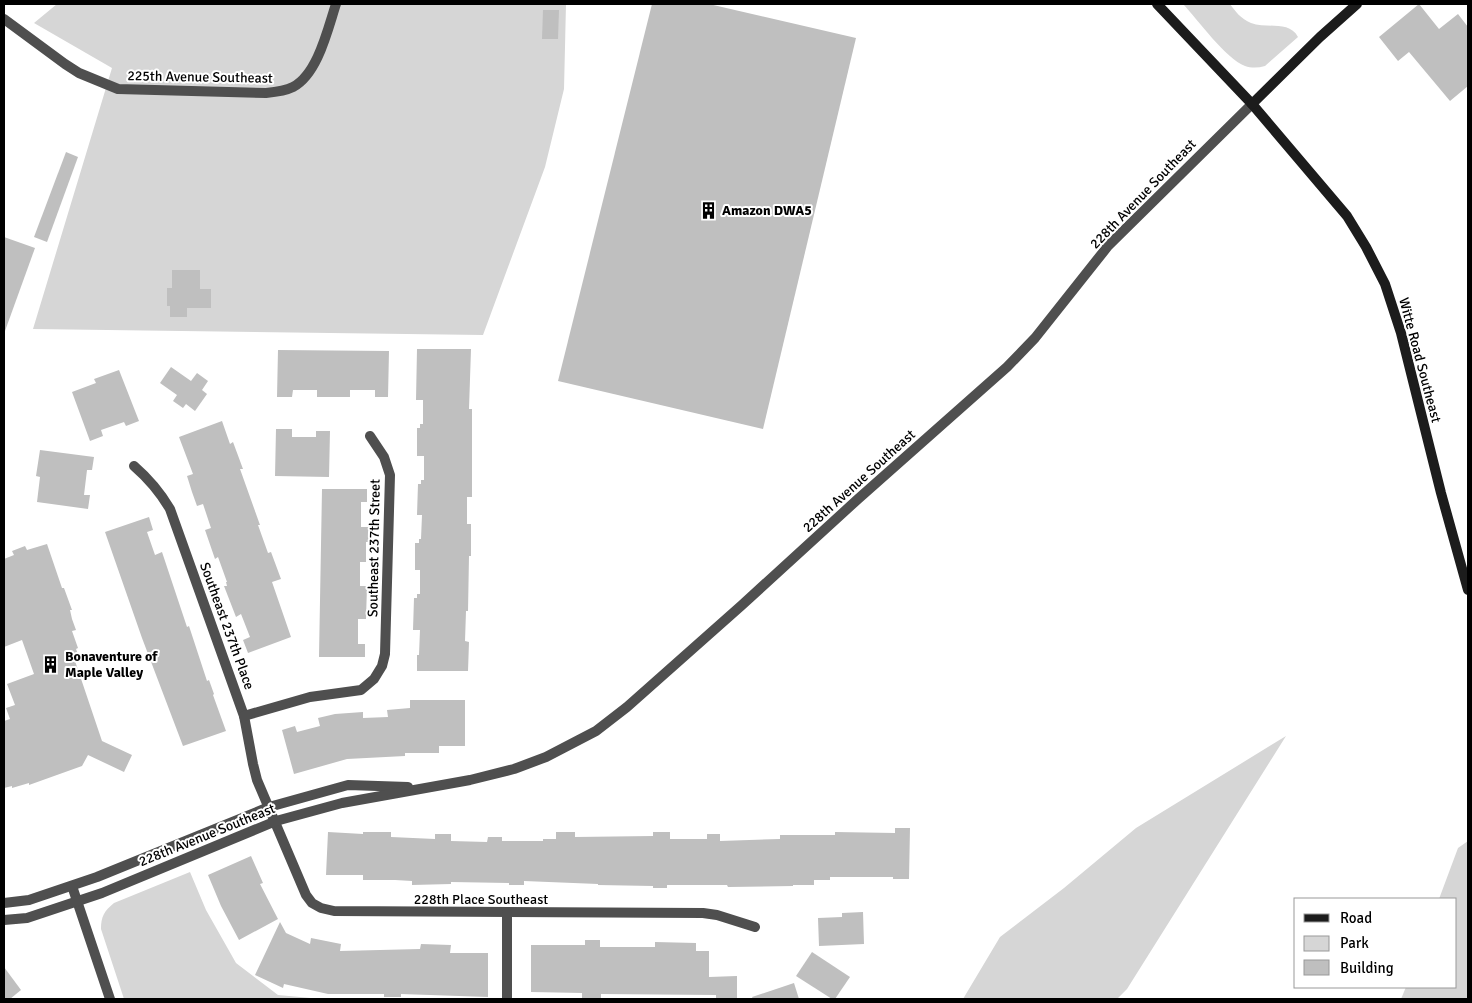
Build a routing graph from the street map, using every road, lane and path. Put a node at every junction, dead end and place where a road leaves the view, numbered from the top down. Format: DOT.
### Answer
graph roads {
  1 [pos="336,4"];
  2 [pos="1156,4"];
  3 [pos="1358,4"];
  4 [pos="4,19"];
  5 [pos="1252,104"];
  6 [pos="370,436"];
  7 [pos="134,466"];
  8 [pos="1468,590"];
  9 [pos="244,716"];
  10 [pos="424,787"];
  11 [pos="269,807"];
  12 [pos="276,821"];
  13 [pos="72,886"];
  14 [pos="78,902"];
  15 [pos="4,903"];
  16 [pos="507,913"];
  17 [pos="4,920"];
  18 [pos="755,927"];
  19 [pos="110,999"];
  20 [pos="507,999"];
  1 -- 4 [label="street, 225th Avenue Southeast"];
  2 -- 5 [label="street, Witte Road Southeast"];
  3 -- 5 [label="street"];
  5 -- 8 [label="street, Witte Road Southeast"];
  5 -- 10 [label="street, 228th Avenue Southeast"];
  6 -- 9 [label="street, Southeast 237th Street"];
  7 -- 9 [label="street, Southeast 237th Place"];
  9 -- 11 [label="street, Southeast 237th Place"];
  10 -- 11 [label="street, 228th Avenue Southeast"];
  10 -- 12 [label="street, 228th Avenue Southeast"];
  11 -- 12 [label="street, 228th Place Southeast"];
  11 -- 13 [label="street, 228th Avenue Southeast"];
  12 -- 14 [label="street, 228th Avenue Southeast"];
  12 -- 16 [label="street, 228th Place Southeast"];
  13 -- 14 [label="street"];
  13 -- 15 [label="street, 228th Avenue Southeast"];
  14 -- 17 [label="street, 228th Avenue Southeast"];
  14 -- 19 [label="street"];
  16 -- 18 [label="street, 228th Place Southeast"];
  16 -- 20 [label="street"];
}
